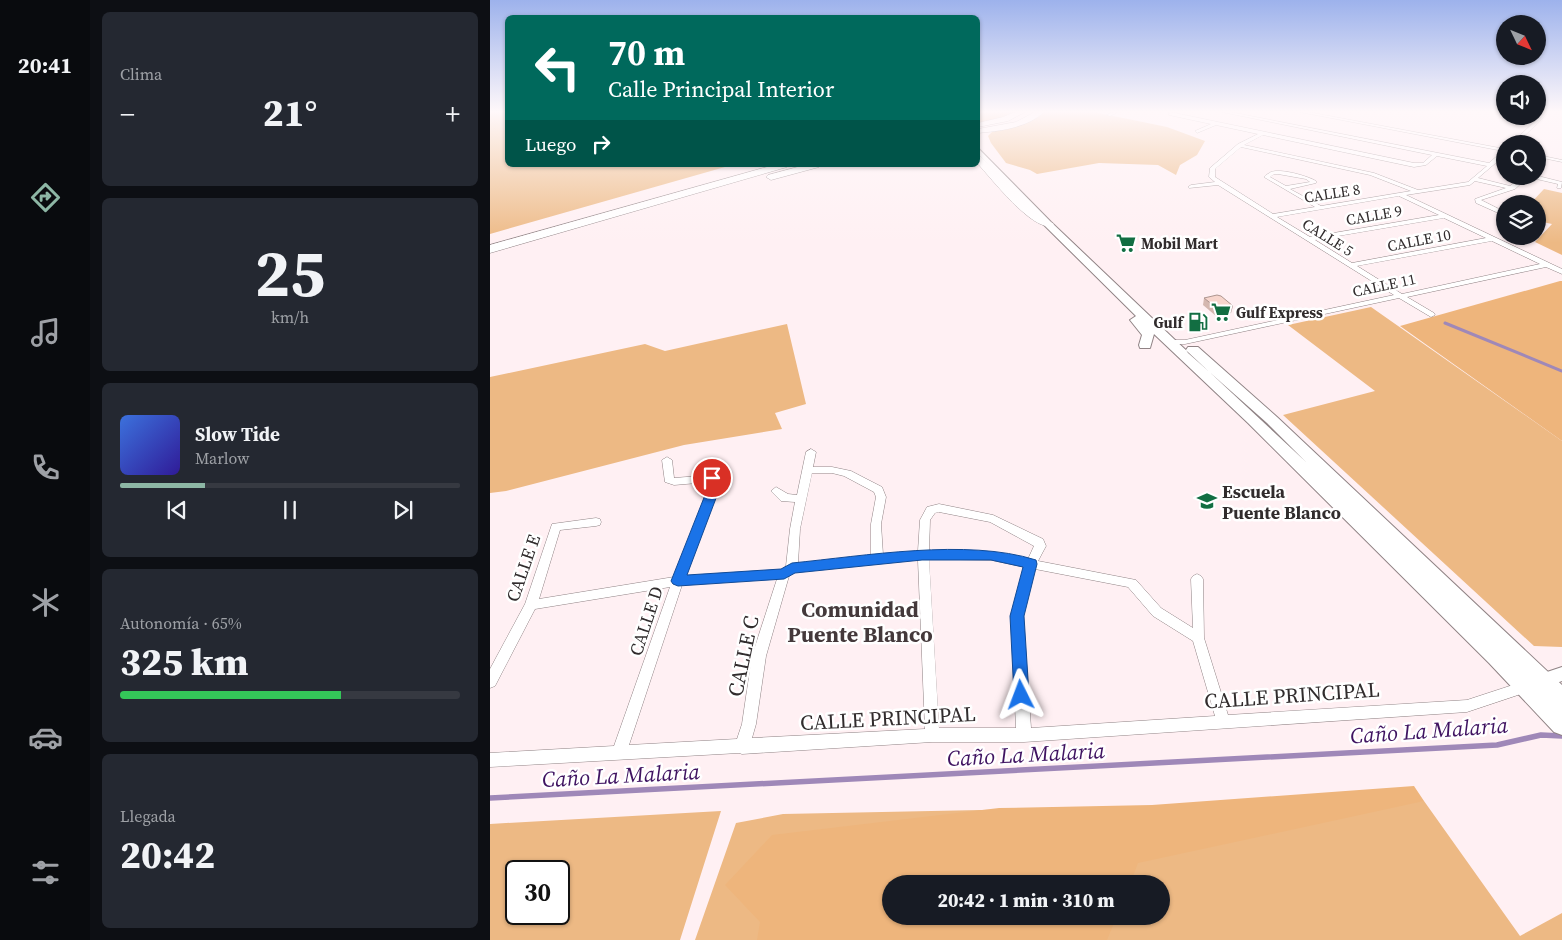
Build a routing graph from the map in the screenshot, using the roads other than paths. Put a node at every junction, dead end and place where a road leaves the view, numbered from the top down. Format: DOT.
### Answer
graph roads {
  1 [pos="993,156"];
  2 [pos="997,156"];
  3 [pos="1227,156"];
  4 [pos="1289,156"];
  5 [pos="1369,156"];
  6 [pos="1434,156"];
  7 [pos="1445,156"];
  8 [pos="1546,158"];
  9 [pos="1496,160"];
  10 [pos="980,161"];
  11 [pos="1562,161"];
  12 [pos="1491,165"];
  13 [pos="736,167"];
  14 [pos="747,167"];
  15 [pos="762,167"];
  16 [pos="777,167"];
  17 [pos="809,167"];
  18 [pos="1474,179"];
  19 [pos="1546,180"];
  20 [pos="1219,184"];
  21 [pos="1516,185"];
  22 [pos="1012,186"];
  23 [pos="1559,186"];
  24 [pos="1191,187"];
  25 [pos="1285,188"];
  26 [pos="1513,188"];
  27 [pos="1419,192"];
  28 [pos="1401,195"];
  29 [pos="641,202"];
  30 [pos="1321,208"];
  31 [pos="1496,210"];
  32 [pos="1047,216"];
  33 [pos="1271,216"];
  34 [pos="1444,216"];
  35 [pos="588,222"];
  36 [pos="532,233"];
  37 [pos="1309,239"];
  38 [pos="1492,239"];
  39 [pos="490,244"];
  40 [pos="490,250"];
  41 [pos="1351,265"];
  42 [pos="1546,265"];
  43 [pos="1562,272"];
  44 [pos="1400,295"];
  45 [pos="1132,305"];
  46 [pos="1431,315"];
  47 [pos="1177,342"];
  48 [pos="1195,367"];
  49 [pos="811,452"];
  50 [pos="667,460"];
  51 [pos="806,470"];
  52 [pos="776,491"];
  53 [pos="801,499"];
  54 [pos="596,522"];
  55 [pos="922,556"];
  56 [pos="877,559"];
  57 [pos="1031,564"];
  58 [pos="788,571"];
  59 [pos="1197,579"];
  60 [pos="678,581"];
  61 [pos="531,605"];
  62 [pos="1198,638"];
  63 [pos="1562,674"];
  64 [pos="1543,680"];
  65 [pos="490,682"];
  66 [pos="1526,687"];
  67 [pos="1555,701"];
  68 [pos="1223,720"];
  69 [pos="1562,724"];
  70 [pos="932,735"];
  71 [pos="1024,735"];
  72 [pos="742,747"];
  73 [pos="618,753"];
  74 [pos="490,760"];
  1 -- 22 [label="main road"];
  2 -- 32 [label="main road"];
  3 -- 20 [label="street"];
  4 -- 27 [label="street"];
  5 -- 6 [label="street"];
  7 -- 12 [label="street"];
  8 -- 11 [label="street"];
  9 -- 12 [label="street, CALLE 8"];
  10 -- 32 [label="highway"];
  12 -- 18 [label="street, CALLE 8"];
  13 -- 36 [label="highway"];
  14 -- 29 [label="highway"];
  15 -- 29 [label="highway"];
  16 -- 35 [label="highway"];
  17 -- 35 [label="highway"];
  18 -- 26 [label="street"];
  18 -- 27 [label="street, CALLE 8"];
  19 -- 23 [label="street"];
  20 -- 24 [label="street"];
  20 -- 33 [label="street, CALLE 5"];
  21 -- 26 [label="street"];
  22 -- 32 [label="main road"];
  22 -- 32 [label="main road"];
  25 -- 25 [label="street"];
  25 -- 30 [label="street"];
  26 -- 31 [label="street"];
  27 -- 28 [label="street, CALLE 8"];
  28 -- 30 [label="street, CALLE 8"];
  28 -- 34 [label="street"];
  29 -- 36 [label="highway"];
  30 -- 33 [label="street, CALLE 8"];
  32 -- 45 [label="main road"];
  32 -- 47 [label="main road"];
  33 -- 37 [label="street, CALLE 5"];
  34 -- 37 [label="street, CALLE 9"];
  34 -- 38 [label="street"];
  35 -- 40 [label="highway"];
  36 -- 39 [label="highway"];
  37 -- 41 [label="street, CALLE 5"];
  38 -- 41 [label="street, CALLE 10"];
  38 -- 42 [label="street"];
  41 -- 44 [label="street, CALLE 5"];
  42 -- 43 [label="street"];
  42 -- 44 [label="street, CALLE 11"];
  44 -- 46 [label="street, CALLE 5"];
  44 -- 47 [label="street, CALLE 11"];
  45 -- 47 [label="main road"];
  45 -- 48 [label="main road"];
  47 -- 48 [label="main road"];
  47 -- 64 [label="main road"];
  48 -- 66 [label="main road"];
  49 -- 51 [label="street, CALLE C"];
  50 -- 60 [label="street, CALLE D"];
  51 -- 53 [label="street, CALLE C"];
  51 -- 56 [label="street"];
  52 -- 53 [label="street"];
  53 -- 58 [label="street, CALLE C"];
  54 -- 61 [label="street, CALLE E"];
  55 -- 56 [label="street"];
  55 -- 57 [label="street"];
  55 -- 57 [label="street"];
  55 -- 70 [label="street"];
  56 -- 58 [label="street"];
  57 -- 62 [label="street"];
  57 -- 71 [label="street"];
  58 -- 60 [label="street"];
  58 -- 72 [label="street, CALLE C"];
  59 -- 62 [label="street"];
  60 -- 61 [label="street"];
  60 -- 73 [label="street, CALLE D"];
  61 -- 65 [label="street, CALLE E"];
  62 -- 68 [label="street"];
  63 -- 64 [label="street"];
  64 -- 66 [label="street"];
  64 -- 67 [label="main road"];
  66 -- 67 [label="main road"];
  66 -- 68 [label="street, CALLE PRINCIPAL"];
  67 -- 69 [label="main road"];
  68 -- 71 [label="street, CALLE PRINCIPAL"];
  70 -- 71 [label="street, CALLE PRINCIPAL"];
  70 -- 72 [label="street, CALLE PRINCIPAL"];
  72 -- 73 [label="street, CALLE PRINCIPAL"];
  73 -- 74 [label="street, CALLE PRINCIPAL"];
}
